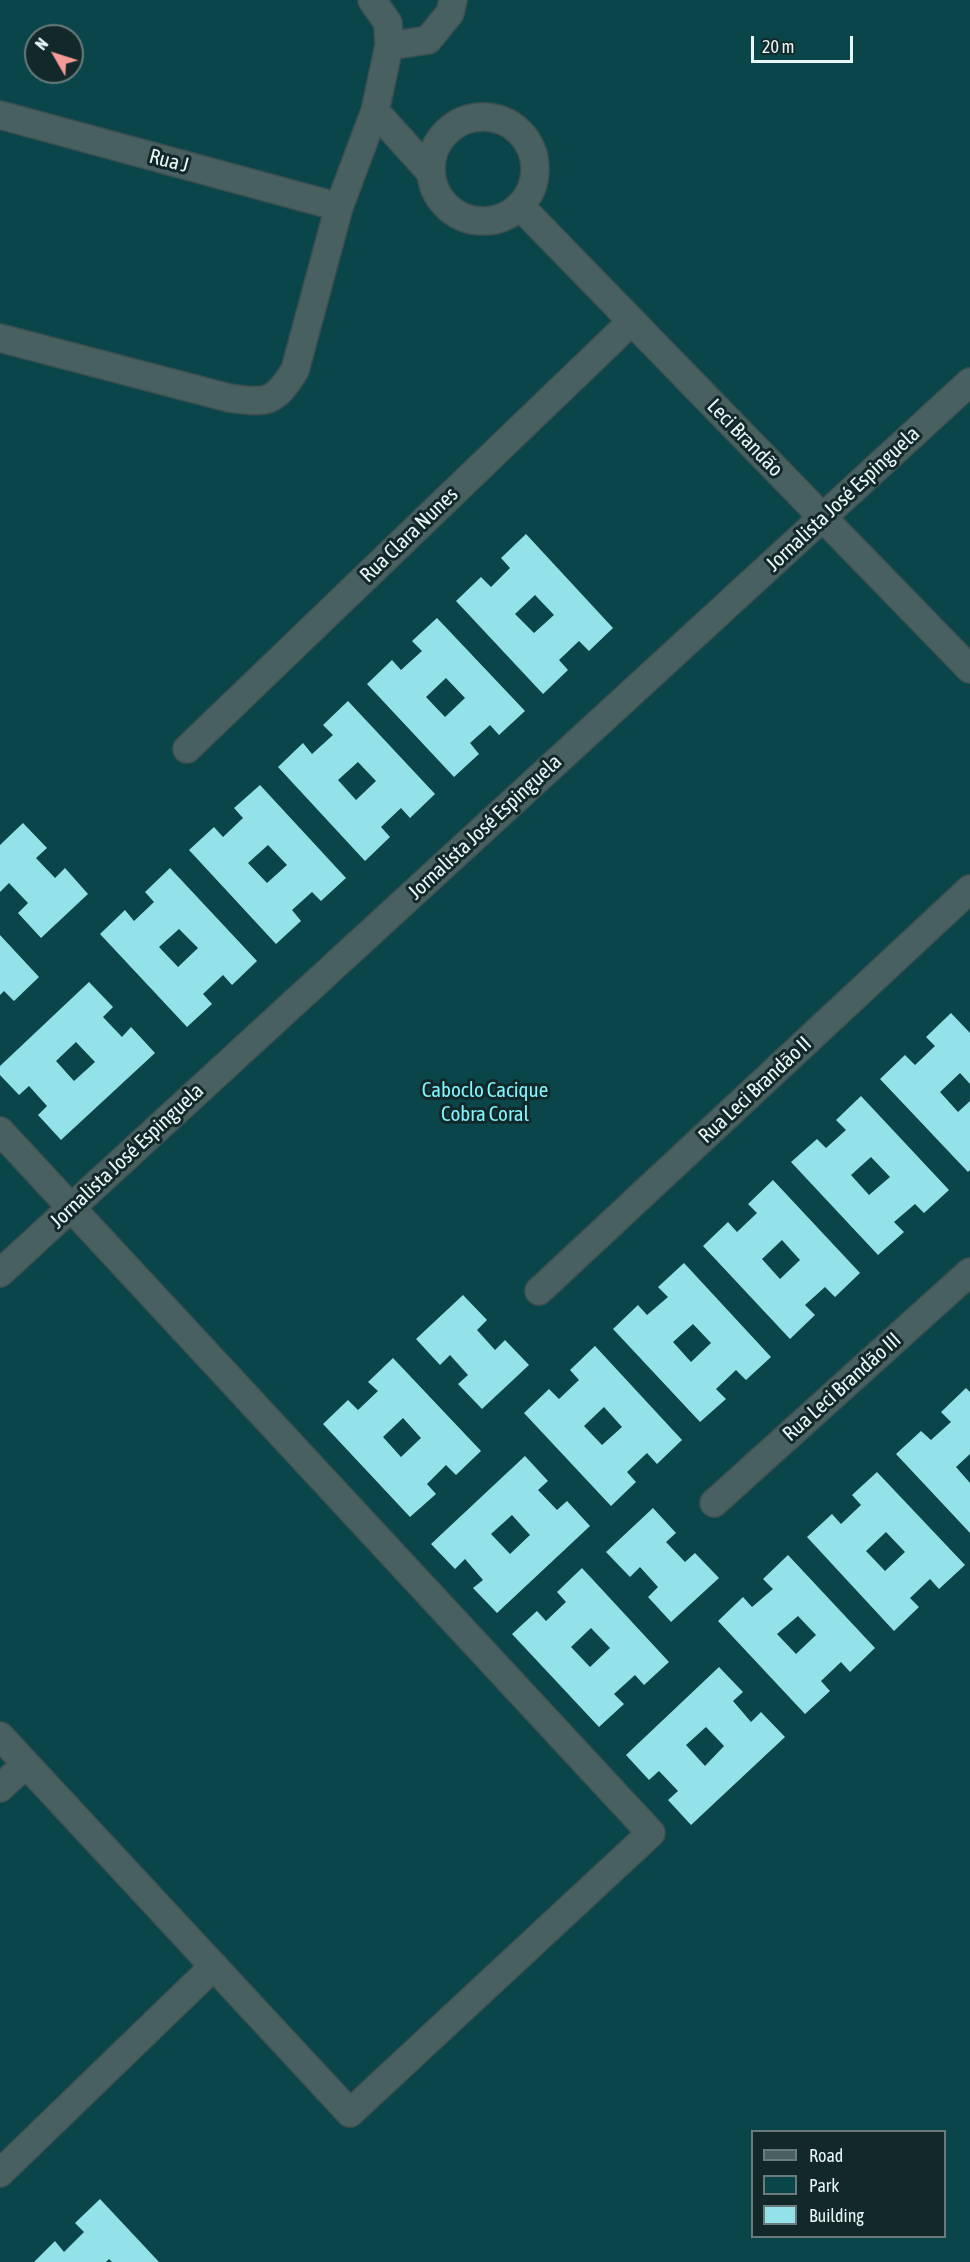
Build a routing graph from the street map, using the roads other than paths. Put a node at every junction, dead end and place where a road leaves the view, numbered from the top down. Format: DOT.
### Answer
graph roads {
  1 [pos="372,0"];
  2 [pos="453,0"];
  3 [pos="389,46"];
  4 [pos="375,111"];
  5 [pos="0,115"];
  6 [pos="431,173"];
  7 [pos="520,206"];
  8 [pos="339,207"];
  9 [pos="632,321"];
  10 [pos="0,338"];
  11 [pos="970,382"];
  12 [pos="822,518"];
  13 [pos="970,669"];
  14 [pos="187,749"];
  15 [pos="970,890"];
  16 [pos="0,1131"];
  17 [pos="71,1208"];
  18 [pos="970,1272"];
  19 [pos="0,1273"];
  20 [pos="539,1291"];
  21 [pos="714,1503"];
  22 [pos="0,1736"];
  23 [pos="26,1764"];
  24 [pos="0,1788"];
  25 [pos="214,1966"];
  26 [pos="0,2173"];
  1 -- 3 [label="street"];
  2 -- 3 [label="street"];
  3 -- 4 [label="street"];
  4 -- 6 [label="street"];
  4 -- 8 [label="street"];
  5 -- 8 [label="street, Rua J"];
  6 -- 7 [label="street"];
  6 -- 7 [label="street"];
  7 -- 9 [label="street, Leci Brandão"];
  8 -- 10 [label="street"];
  9 -- 12 [label="street, Leci Brandão"];
  9 -- 14 [label="street, Rua Clara Nunes"];
  11 -- 12 [label="street, Jornalista José Espinguela"];
  12 -- 13 [label="street, Leci Brandão"];
  12 -- 17 [label="street, Jornalista José Espinguela"];
  15 -- 20 [label="street, Rua Leci Brandão II"];
  16 -- 17 [label="street"];
  17 -- 19 [label="street, Jornalista José Espinguela"];
  17 -- 25 [label="street"];
  18 -- 21 [label="street, Rua Leci Brandão III"];
  22 -- 23 [label="street"];
  23 -- 24 [label="street"];
  23 -- 25 [label="street"];
  25 -- 26 [label="street"];
}
